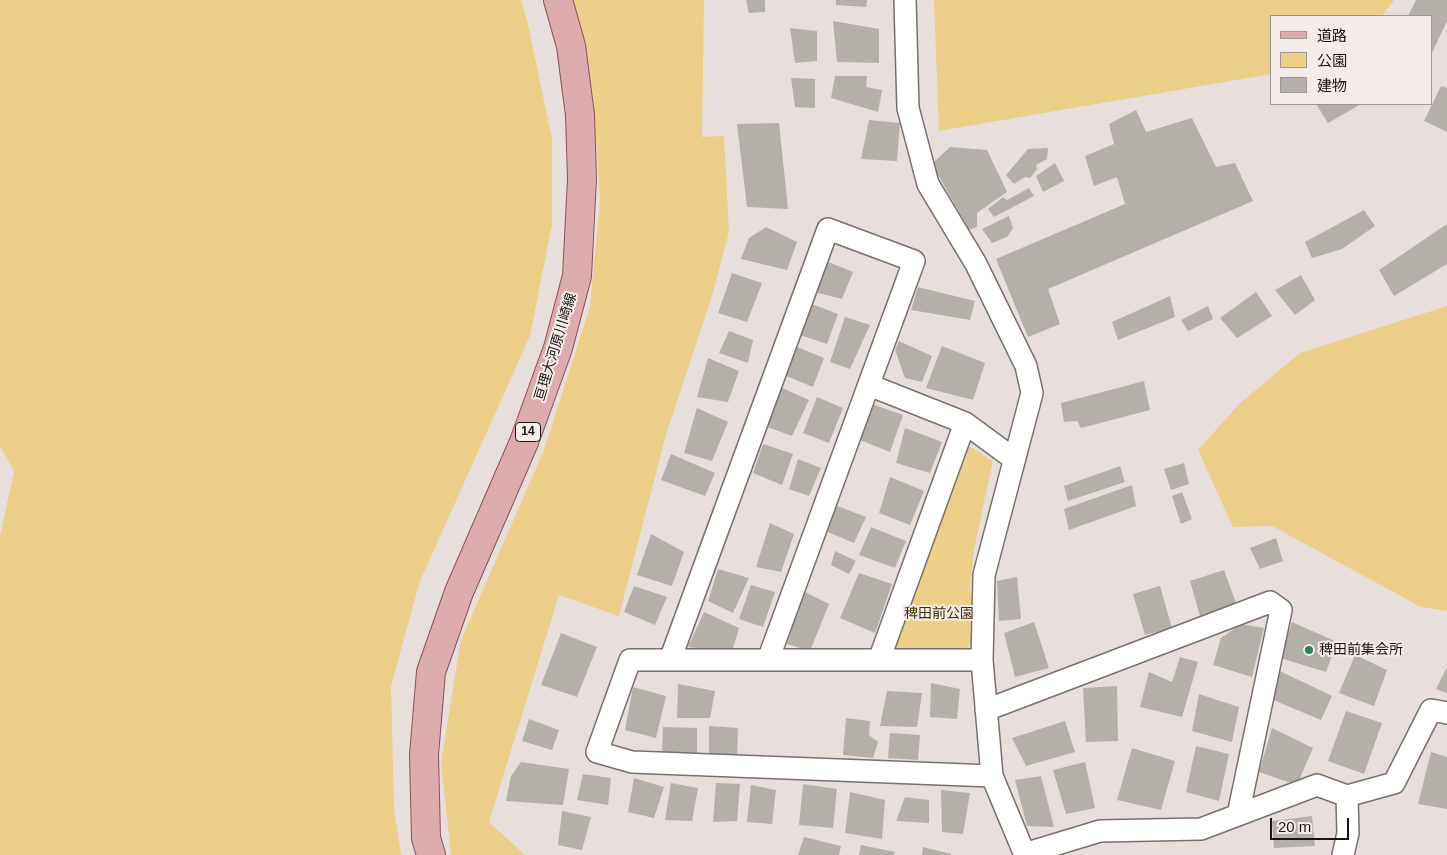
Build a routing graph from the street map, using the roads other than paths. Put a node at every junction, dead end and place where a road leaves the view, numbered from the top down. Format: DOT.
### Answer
graph roads {
  1 [pos="558,0"];
  2 [pos="905,0"];
  3 [pos="869,384"];
  4 [pos="965,423"];
  5 [pos="1014,459"];
  6 [pos="670,660"];
  7 [pos="768,660"];
  8 [pos="879,660"];
  9 [pos="982,660"];
  10 [pos="986,710"];
  11 [pos="1447,712"];
  12 [pos="992,776"];
  13 [pos="1347,796"];
  14 [pos="1238,815"];
  15 [pos="431,855"];
  16 [pos="1025,855"];
  17 [pos="1343,855"];
  1 -- 15 [label="main road, 亘理大河原川崎線 / 14"];
  2 -- 5 [label="street"];
  3 -- 4 [label="street"];
  3 -- 6 [label="street"];
  3 -- 7 [label="street"];
  4 -- 5 [label="street"];
  4 -- 8 [label="street"];
  5 -- 9 [label="street"];
  6 -- 7 [label="street"];
  6 -- 12 [label="street"];
  7 -- 8 [label="street"];
  8 -- 9 [label="street"];
  9 -- 10 [label="street"];
  10 -- 12 [label="street"];
  10 -- 14 [label="street"];
  11 -- 13 [label="street"];
  12 -- 16 [label="street"];
  13 -- 14 [label="street"];
  13 -- 17 [label="street"];
  14 -- 16 [label="street"];
}
